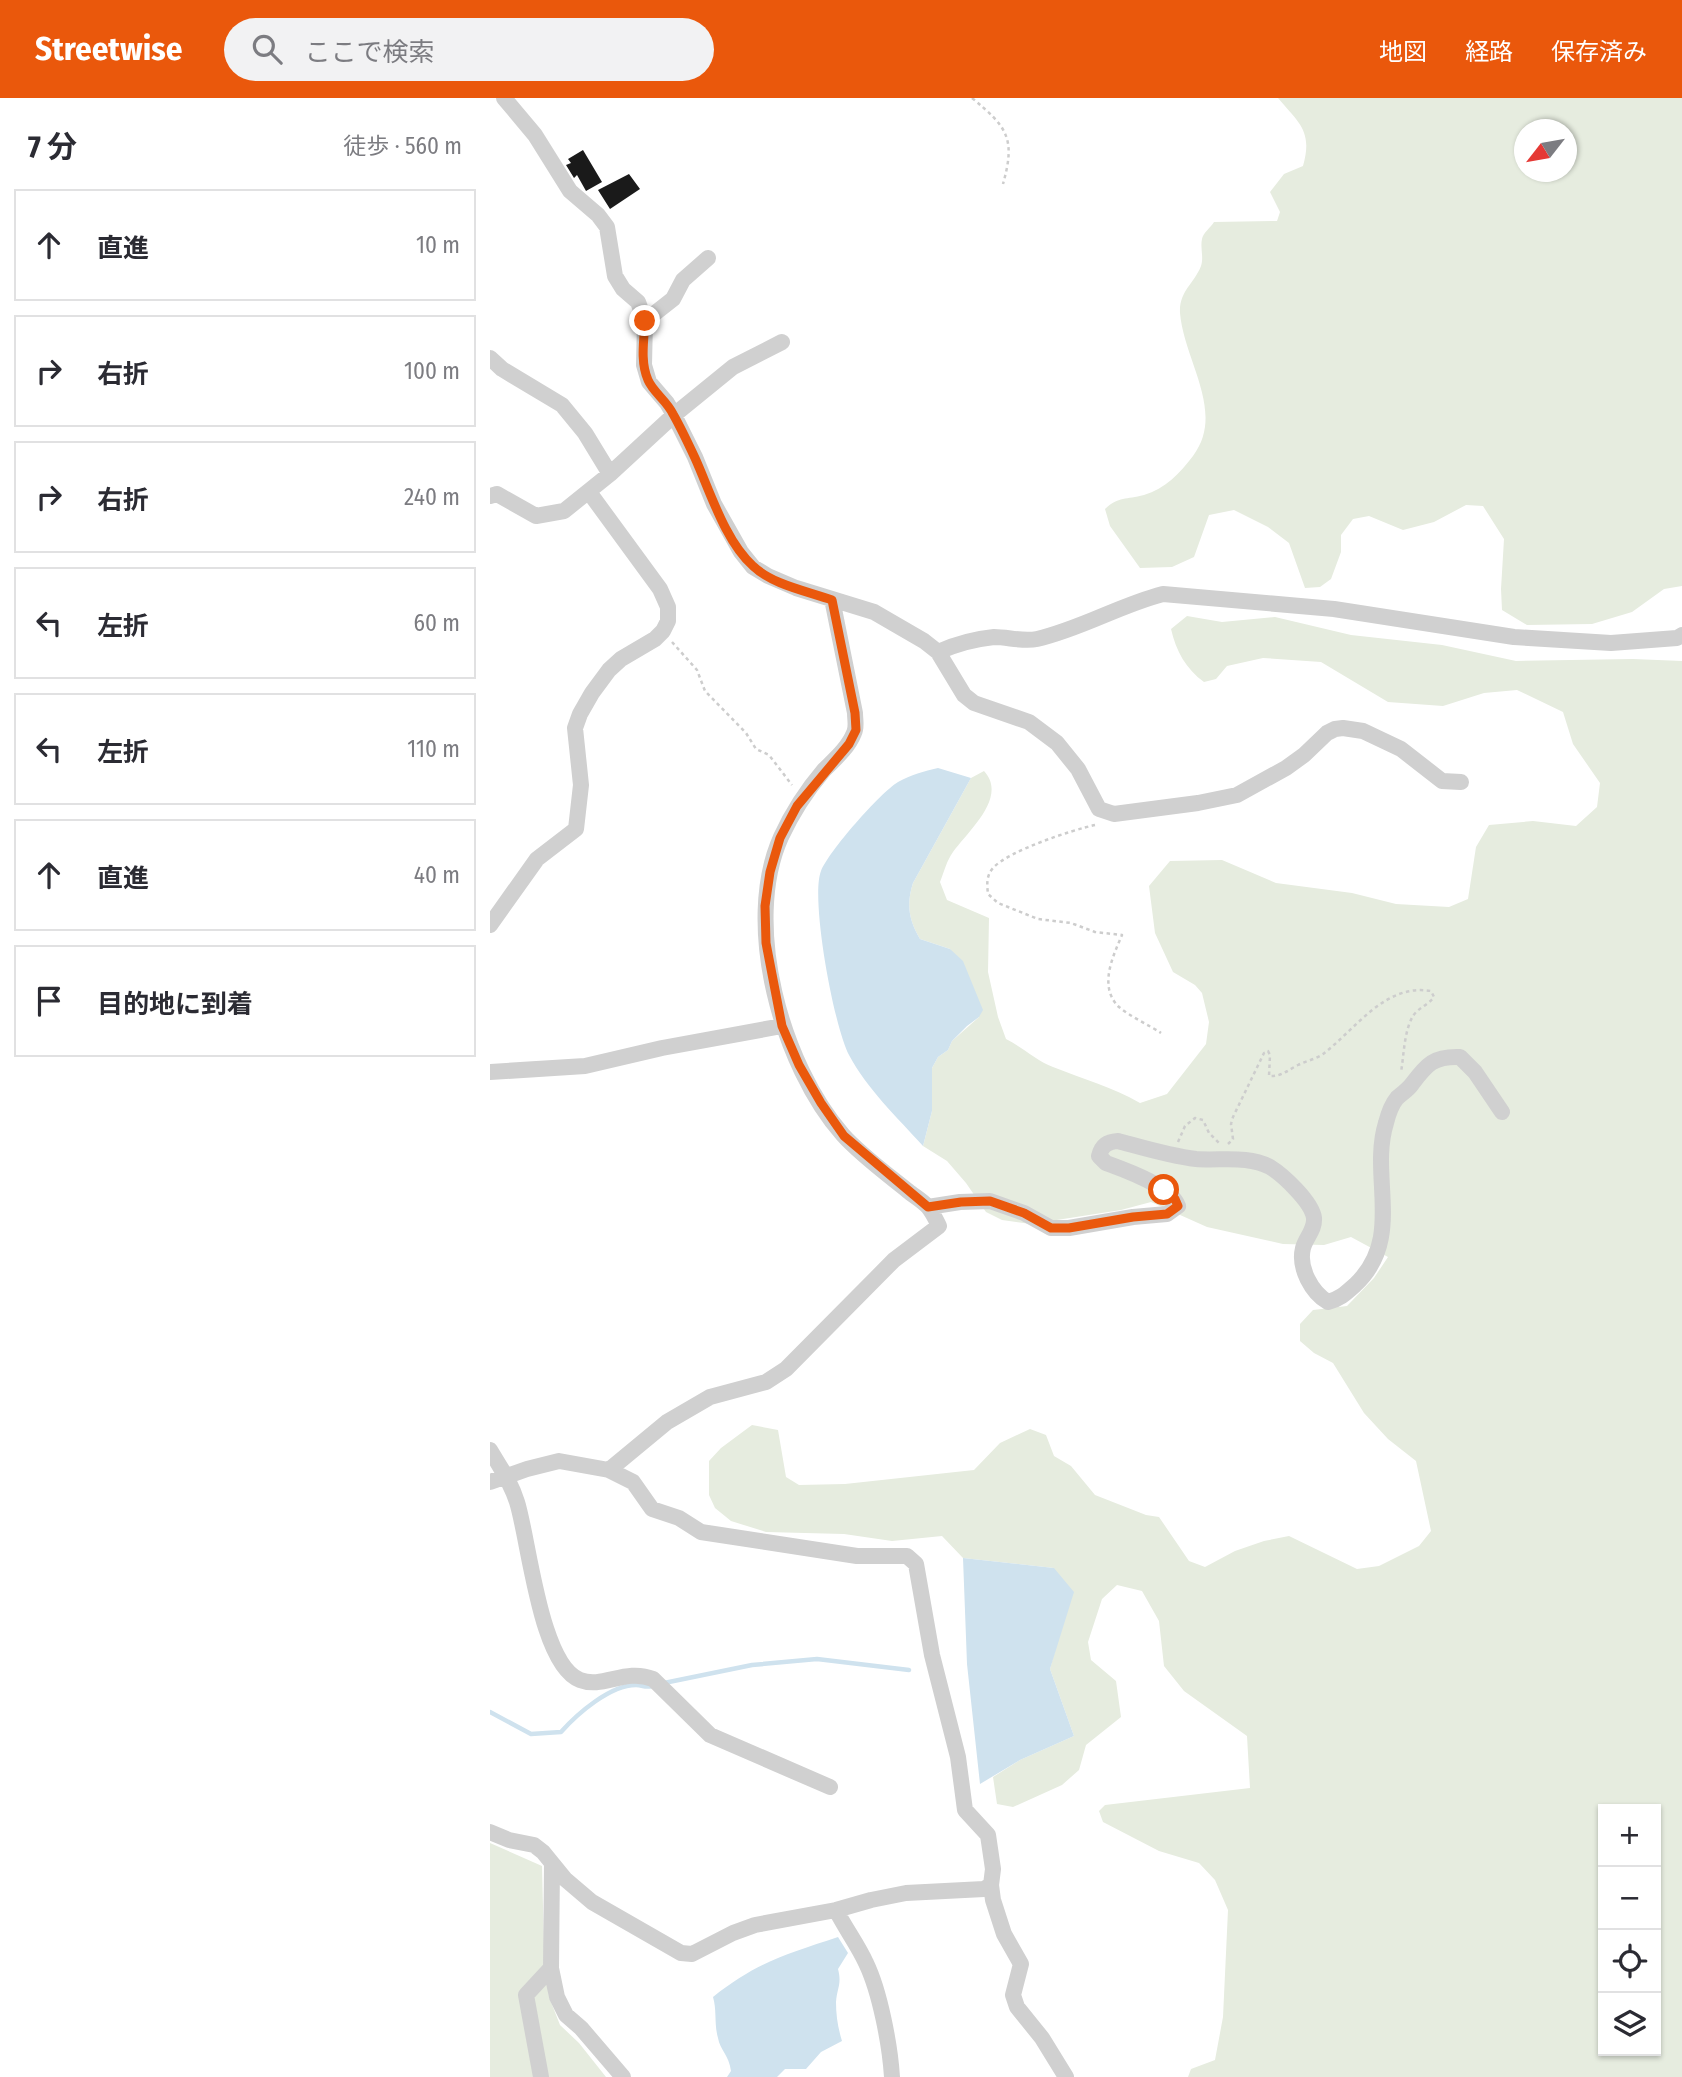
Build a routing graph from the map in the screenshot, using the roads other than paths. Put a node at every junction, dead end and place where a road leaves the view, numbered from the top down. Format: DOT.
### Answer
graph roads {
  1 [pos="504,98"];
  2 [pos="708,258"];
  3 [pos="645,321"];
  4 [pos="782,342"];
  5 [pos="490,358"];
  6 [pos="674,415"];
  7 [pos="610,474"];
  8 [pos="589,492"];
  9 [pos="490,496"];
  10 [pos="832,600"];
  11 [pos="1682,635"];
  12 [pos="938,652"];
  13 [pos="1461,782"];
  14 [pos="490,925"];
  15 [pos="782,1026"];
  16 [pos="490,1072"];
  17 [pos="1502,1112"];
  18 [pos="928,1207"];
  19 [pos="490,1450"];
  20 [pos="609,1470"];
  21 [pos="506,1475"];
  22 [pos="490,1482"];
  23 [pos="830,1787"];
  24 [pos="490,1832"];
  25 [pos="552,1864"];
  26 [pos="991,1885"];
  27 [pos="836,1910"];
  28 [pos="551,1968"];
  29 [pos="541,2077"];
  30 [pos="623,2077"];
  31 [pos="892,2077"];
  32 [pos="1066,2077"];
  1 -- 3 [label="street"];
  2 -- 3 [label="street"];
  3 -- 6 [label="street"];
  4 -- 6 [label="street"];
  5 -- 7 [label="street"];
  6 -- 7 [label="street"];
  6 -- 10 [label="street"];
  7 -- 8 [label="street"];
  8 -- 9 [label="street"];
  8 -- 14 [label="street"];
  10 -- 12 [label="street"];
  10 -- 15 [label="street"];
  11 -- 12 [label="street"];
  12 -- 13 [label="street"];
  15 -- 16 [label="street"];
  15 -- 18 [label="street"];
  17 -- 18 [label="street"];
  18 -- 20 [label="street"];
  19 -- 21 [label="street"];
  20 -- 21 [label="street"];
  20 -- 26 [label="street"];
  21 -- 22 [label="street"];
  21 -- 23 [label="street"];
  24 -- 25 [label="street"];
  25 -- 27 [label="street"];
  25 -- 28 [label="street"];
  26 -- 27 [label="street"];
  26 -- 32 [label="street"];
  27 -- 31 [label="street"];
  28 -- 29 [label="street"];
  28 -- 30 [label="street"];
}
